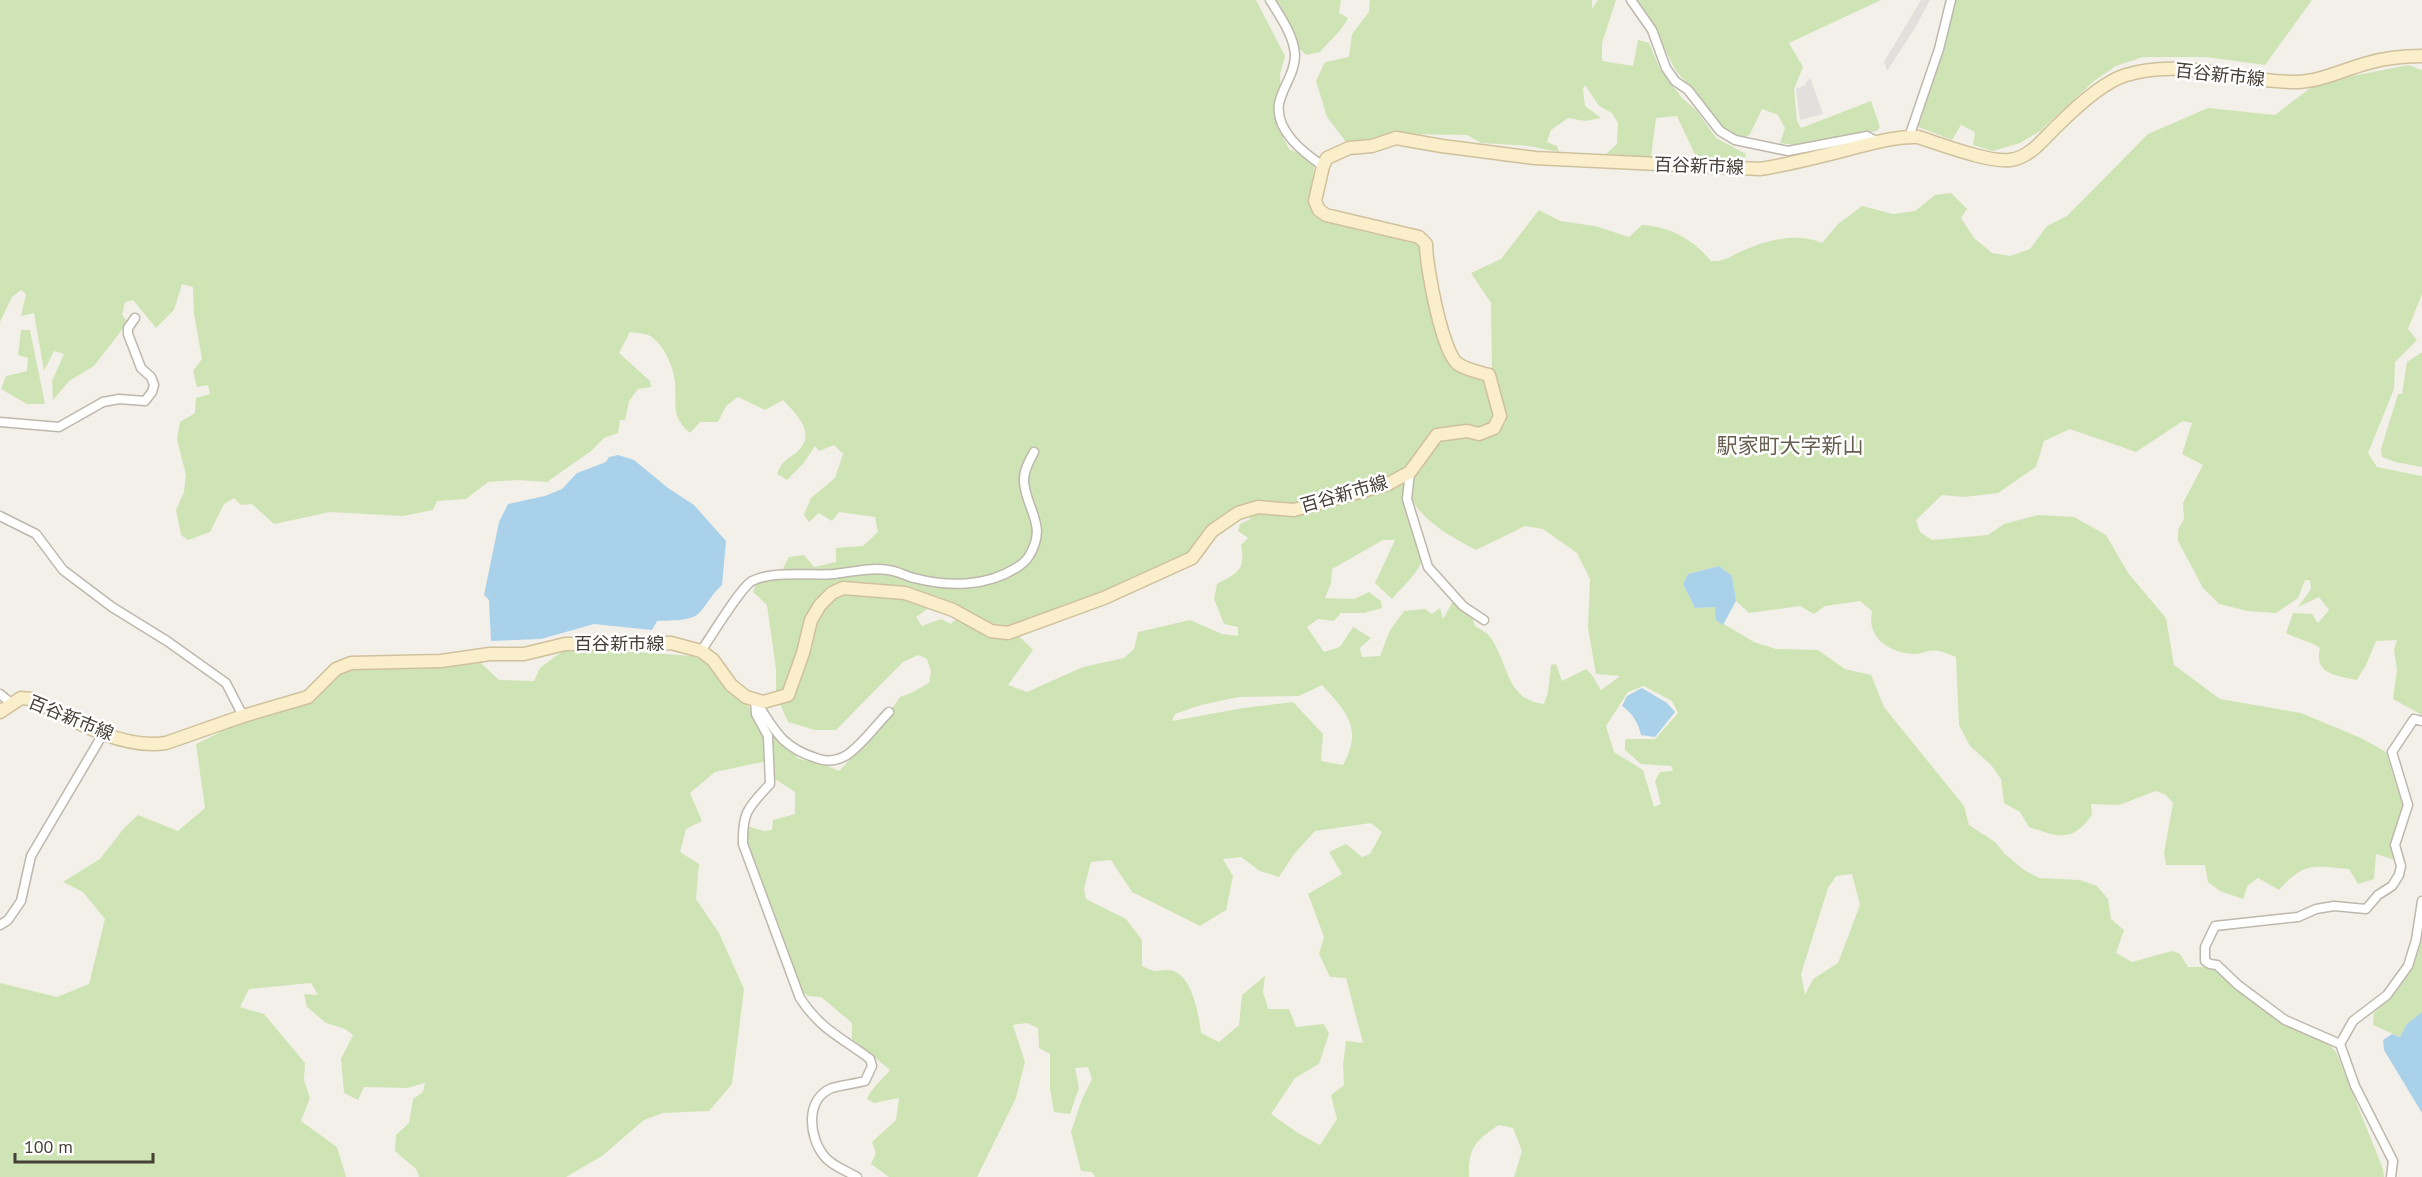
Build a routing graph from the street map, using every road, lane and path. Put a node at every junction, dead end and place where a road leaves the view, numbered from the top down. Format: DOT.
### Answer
graph roads {
  1 [pos="1270,0"];
  2 [pos="1631,0"];
  3 [pos="1951,0"];
  4 [pos="2422,56"];
  5 [pos="1909,137"];
  6 [pos="1877,142"];
  7 [pos="1323,166"];
  8 [pos="135,318"];
  9 [pos="0,422"];
  10 [pos="1034,452"];
  11 [pos="1410,472"];
  12 [pos="0,516"];
  13 [pos="1484,620"];
  14 [pos="701,651"];
  15 [pos="0,694"];
  16 [pos="755,700"];
  17 [pos="11,703"];
  18 [pos="0,712"];
  19 [pos="889,712"];
  20 [pos="243,716"];
  21 [pos="2422,720"];
  22 [pos="103,734"];
  23 [pos="2422,901"];
  24 [pos="0,925"];
  25 [pos="2340,1044"];
  26 [pos="857,1177"];
  27 [pos="2391,1177"];
  1 -- 7 [label="street"];
  2 -- 6 [label="street"];
  3 -- 5 [label="street"];
  4 -- 5 [label="main road, 百谷新市線"];
  5 -- 6 [label="main road, 百谷新市線"];
  6 -- 7 [label="main road, 百谷新市線"];
  7 -- 11 [label="main road, 百谷新市線"];
  8 -- 9 [label="street"];
  10 -- 14 [label="street"];
  11 -- 13 [label="street"];
  11 -- 16 [label="main road, 百谷新市線"];
  12 -- 20 [label="street"];
  14 -- 16 [label="main road"];
  14 -- 20 [label="main road, 百谷新市線"];
  15 -- 17 [label="street"];
  16 -- 19 [label="street"];
  16 -- 26 [label="street"];
  17 -- 18 [label="main road, 百谷新市線"];
  17 -- 22 [label="main road, 百谷新市線"];
  20 -- 22 [label="main road, 百谷新市線"];
  21 -- 25 [label="street"];
  22 -- 24 [label="street"];
  23 -- 25 [label="street"];
  25 -- 27 [label="street"];
}
